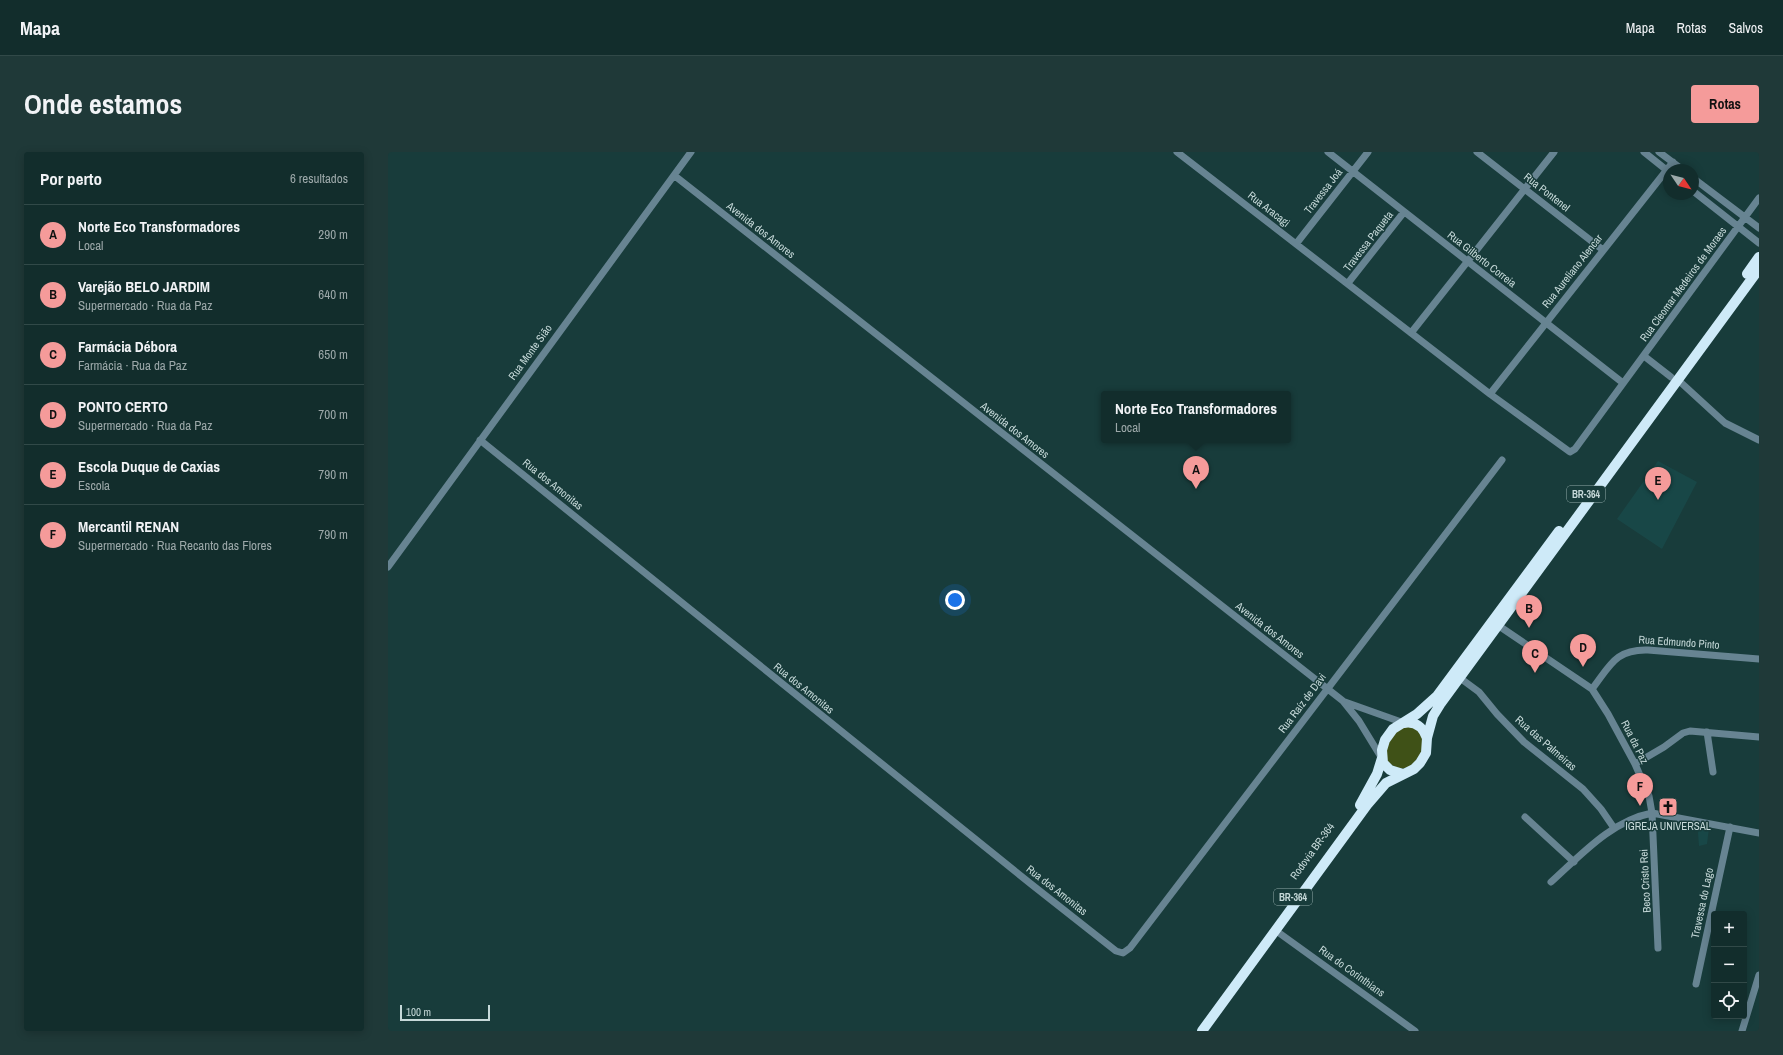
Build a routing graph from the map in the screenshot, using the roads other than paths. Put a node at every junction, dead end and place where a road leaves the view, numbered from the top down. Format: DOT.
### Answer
graph roads {
  1 [pos="691,152"];
  2 [pos="1179,152"];
  3 [pos="1328,152"];
  4 [pos="1368,152"];
  5 [pos="1477,152"];
  6 [pos="1554,152"];
  7 [pos="1644,152"];
  8 [pos="1659,152"];
  9 [pos="1673,162"];
  10 [pos="1676,164"];
  11 [pos="1663,167"];
  12 [pos="1353,171"];
  13 [pos="674,176"];
  14 [pos="1663,177"];
  15 [pos="1699,182"];
  16 [pos="1525,189"];
  17 [pos="1699,196"];
  18 [pos="1759,198"];
  19 [pos="1404,212"];
  20 [pos="1745,217"];
  21 [pos="1738,227"];
  22 [pos="1759,228"];
  23 [pos="1759,243"];
  24 [pos="1296,244"];
  25 [pos="1602,250"];
  26 [pos="1759,257"];
  27 [pos="1467,261"];
  28 [pos="1759,269"];
  29 [pos="1348,283"];
  30 [pos="1546,322"];
  31 [pos="1411,333"];
  32 [pos="1644,356"];
  33 [pos="1674,378"];
  34 [pos="1623,383"];
  35 [pos="1490,394"];
  36 [pos="480,440"];
  37 [pos="1759,440"];
  38 [pos="1502,460"];
  39 [pos="388,567"];
  40 [pos="1499,626"];
  41 [pos="1759,659"];
  42 [pos="1460,678"];
  43 [pos="1327,688"];
  44 [pos="1592,690"];
  45 [pos="1343,701"];
  46 [pos="1404,723"];
  47 [pos="1707,732"];
  48 [pos="1427,738"];
  49 [pos="1759,738"];
  50 [pos="1382,758"];
  51 [pos="1635,764"];
  52 [pos="1712,772"];
  53 [pos="1403,774"];
  54 [pos="1652,813"];
  55 [pos="1525,817"];
  56 [pos="1730,827"];
  57 [pos="1614,828"];
  58 [pos="1759,833"];
  59 [pos="1574,862"];
  60 [pos="1551,882"];
  61 [pos="1275,930"];
  62 [pos="1658,948"];
  63 [pos="1116,951"];
  64 [pos="1759,975"];
  65 [pos="1696,984"];
  66 [pos="1195,1031"];
  67 [pos="1202,1031"];
  68 [pos="1415,1031"];
  69 [pos="1742,1031"];
  1 -- 13 [label="street, Rua Monte Sião"];
  2 -- 24 [label="street, Rua Aracagi"];
  3 -- 12 [label="street, Rua Gilberto Correia"];
  4 -- 12 [label="street, Travessa Joá"];
  5 -- 16 [label="street, Rua Pontenel"];
  6 -- 16 [label="street"];
  7 -- 11 [label="street"];
  8 -- 9 [label="street"];
  9 -- 10 [label="street"];
  12 -- 19 [label="street, Rua Gilberto Correia"];
  12 -- 24 [label="street, Travessa Joá"];
  13 -- 36 [label="street, Rua Monte Sião"];
  13 -- 43 [label="street, Avenida dos Amores"];
  14 -- 25 [label="street, Rua Aureliano Alencar"];
  15 -- 20 [label="street"];
  16 -- 25 [label="street, Rua Pontenel"];
  16 -- 27 [label="street"];
  17 -- 21 [label="street"];
  18 -- 20 [label="street, Rua Cleomar Medeiros de Moraes"];
  19 -- 27 [label="street, Rua Gilberto Correia"];
  19 -- 29 [label="street, Travessa Paqueta"];
  20 -- 21 [label="street, Rua Cleomar Medeiros de Moraes"];
  20 -- 22 [label="street"];
  21 -- 23 [label="street"];
  21 -- 32 [label="street, Rua Cleomar Medeiros de Moraes"];
  24 -- 29 [label="street, Rua Aracagi"];
  25 -- 30 [label="street, Rua Aureliano Alencar"];
  26 -- 33 [label="highway, BR-364"];
  27 -- 30 [label="street, Rua Gilberto Correia"];
  27 -- 31 [label="street"];
  28 -- 33 [label="highway, BR-364"];
  29 -- 31 [label="street"];
  30 -- 34 [label="street, Rua Gilberto Correia"];
  30 -- 35 [label="street, Rua Aureliano Alencar"];
  31 -- 35 [label="street"];
  32 -- 33 [label="street"];
  32 -- 34 [label="street, Rua Cleomar Medeiros de Moraes"];
  33 -- 37 [label="street"];
  33 -- 40 [label="highway, BR-364"];
  33 -- 46 [label="highway, BR-364"];
  34 -- 35 [label="street"];
  36 -- 39 [label="street, Rua Monte Sião"];
  36 -- 63 [label="street, Rua dos Amonitas"];
  38 -- 43 [label="street, Rua Raíz de Davi"];
  40 -- 42 [label="highway, BR-364"];
  40 -- 44 [label="street, Rua da Paz"];
  41 -- 44 [label="street, Rua Edmundo Pinto"];
  42 -- 48 [label="highway, BR-364"];
  42 -- 57 [label="street, Rua das Palmeiras"];
  43 -- 45 [label="street, Avenida dos Amores"];
  43 -- 63 [label="street, Rua Raíz de Davi"];
  44 -- 51 [label="street, Rua da Paz"];
  45 -- 46 [label="street, Avenida dos Amores"];
  45 -- 50 [label="street, Avenida dos Amores"];
  46 -- 48 [label="highway"];
  46 -- 50 [label="highway, BR-364"];
  47 -- 49 [label="street"];
  47 -- 51 [label="street"];
  47 -- 52 [label="street"];
  48 -- 53 [label="highway, BR-364"];
  50 -- 53 [label="highway"];
  50 -- 66 [label="highway, Rodovia BR-364 / BR-364"];
  51 -- 54 [label="street, Rua da Paz"];
  53 -- 61 [label="highway, BR-364"];
  54 -- 56 [label="street"];
  54 -- 57 [label="street"];
  54 -- 62 [label="street, Beco Cristo Rei"];
  55 -- 59 [label="street"];
  56 -- 58 [label="street"];
  56 -- 65 [label="street, Travessa do Lago"];
  57 -- 59 [label="street"];
  59 -- 60 [label="street"];
  61 -- 67 [label="highway, BR-364"];
  61 -- 68 [label="street, Rua do Corinthians"];
  64 -- 69 [label="street"];
}
